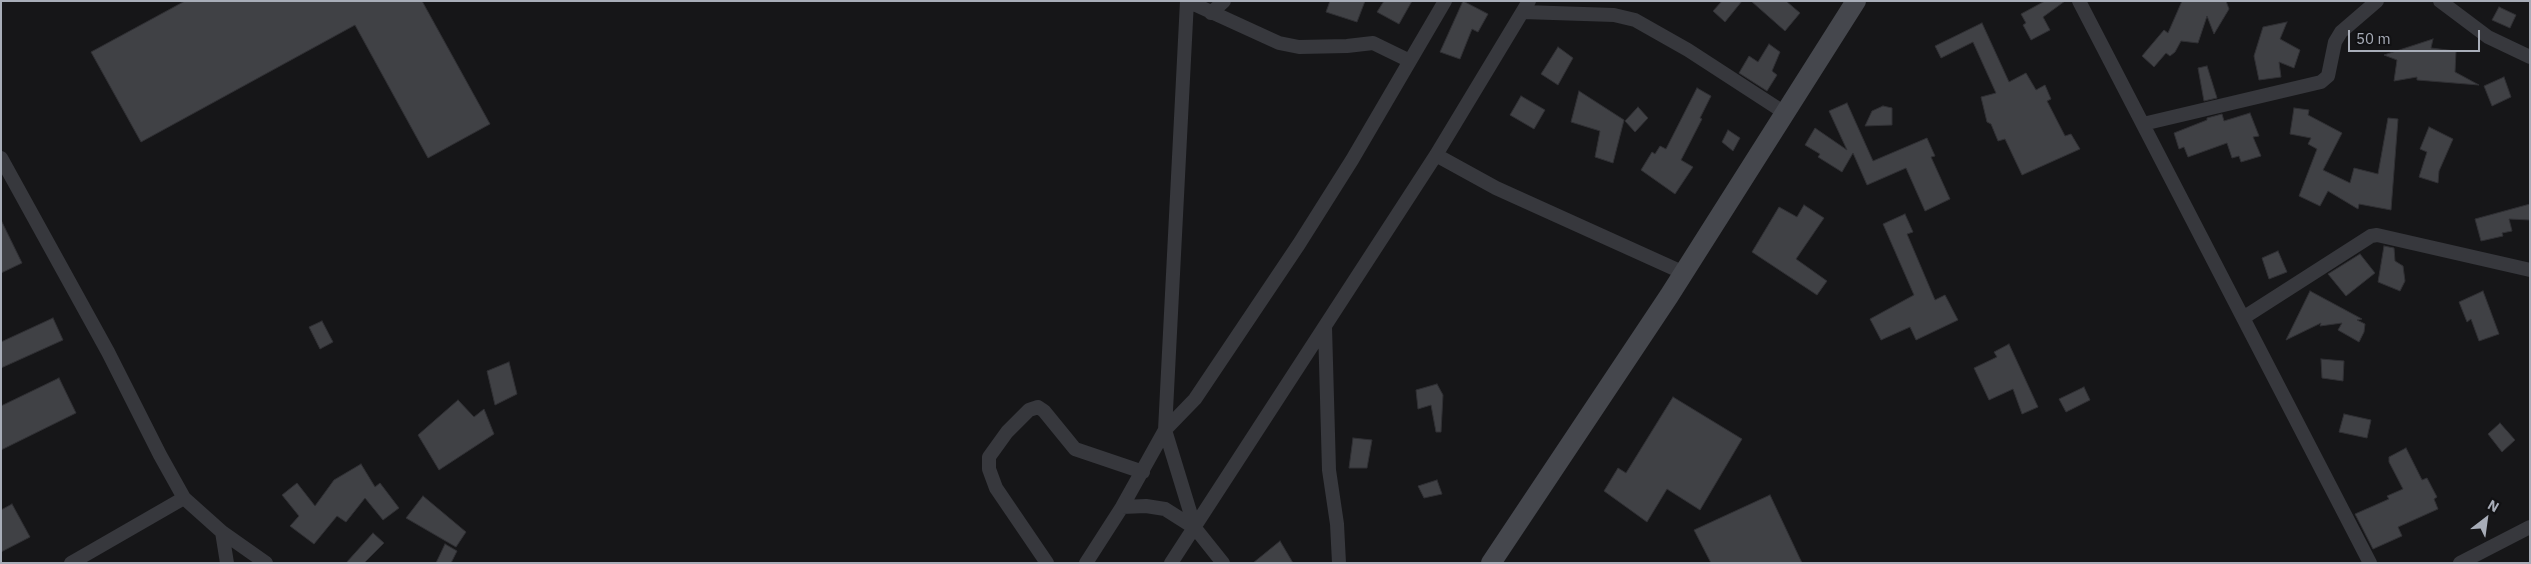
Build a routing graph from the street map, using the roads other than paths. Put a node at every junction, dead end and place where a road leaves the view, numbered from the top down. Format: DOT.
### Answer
graph roads {
  1 [pos="1187,1"];
  2 [pos="1224,1"];
  3 [pos="1445,1"];
  4 [pos="1856,1"];
  5 [pos="2079,1"];
  6 [pos="2377,1"];
  7 [pos="2440,1"];
  8 [pos="1526,7"];
  9 [pos="1211,13"];
  10 [pos="2530,57"];
  11 [pos="1410,62"];
  12 [pos="1785,113"];
  13 [pos="2143,124"];
  14 [pos="1436,155"];
  15 [pos="1,158"];
  16 [pos="2530,270"];
  17 [pos="1684,273"];
  18 [pos="2243,318"];
  19 [pos="1324,327"];
  20 [pos="1165,430"];
  21 [pos="1143,472"];
  22 [pos="184,498"];
  23 [pos="1122,507"];
  24 [pos="2530,527"];
  25 [pos="1195,528"];
  26 [pos="222,532"];
  27 [pos="71,563"];
  28 [pos="227,563"];
  29 [pos="266,563"];
  30 [pos="1047,563"];
  31 [pos="1086,563"];
  32 [pos="1171,563"];
  33 [pos="1223,563"];
  34 [pos="1339,563"];
  35 [pos="1491,563"];
  36 [pos="2370,563"];
  37 [pos="2460,563"];
  1 -- 9 [label="street"];
  1 -- 20 [label="street"];
  2 -- 9 [label="street"];
  3 -- 11 [label="street"];
  4 -- 12 [label="main road"];
  5 -- 13 [label="street"];
  6 -- 13 [label="street"];
  7 -- 10 [label="street"];
  8 -- 12 [label="street"];
  8 -- 14 [label="street"];
  9 -- 11 [label="street"];
  11 -- 20 [label="street"];
  12 -- 17 [label="main road"];
  13 -- 18 [label="street"];
  14 -- 17 [label="street"];
  14 -- 19 [label="street"];
  15 -- 22 [label="street"];
  16 -- 18 [label="street"];
  17 -- 35 [label="main road"];
  18 -- 36 [label="street"];
  19 -- 25 [label="street"];
  19 -- 34 [label="street"];
  20 -- 21 [label="street"];
  20 -- 25 [label="street"];
  21 -- 23 [label="street"];
  21 -- 30 [label="street"];
  22 -- 26 [label="street"];
  22 -- 27 [label="street"];
  23 -- 25 [label="street"];
  23 -- 31 [label="street"];
  24 -- 37 [label="street"];
  25 -- 32 [label="street"];
  25 -- 33 [label="street"];
  26 -- 28 [label="street"];
  26 -- 29 [label="street"];
}
